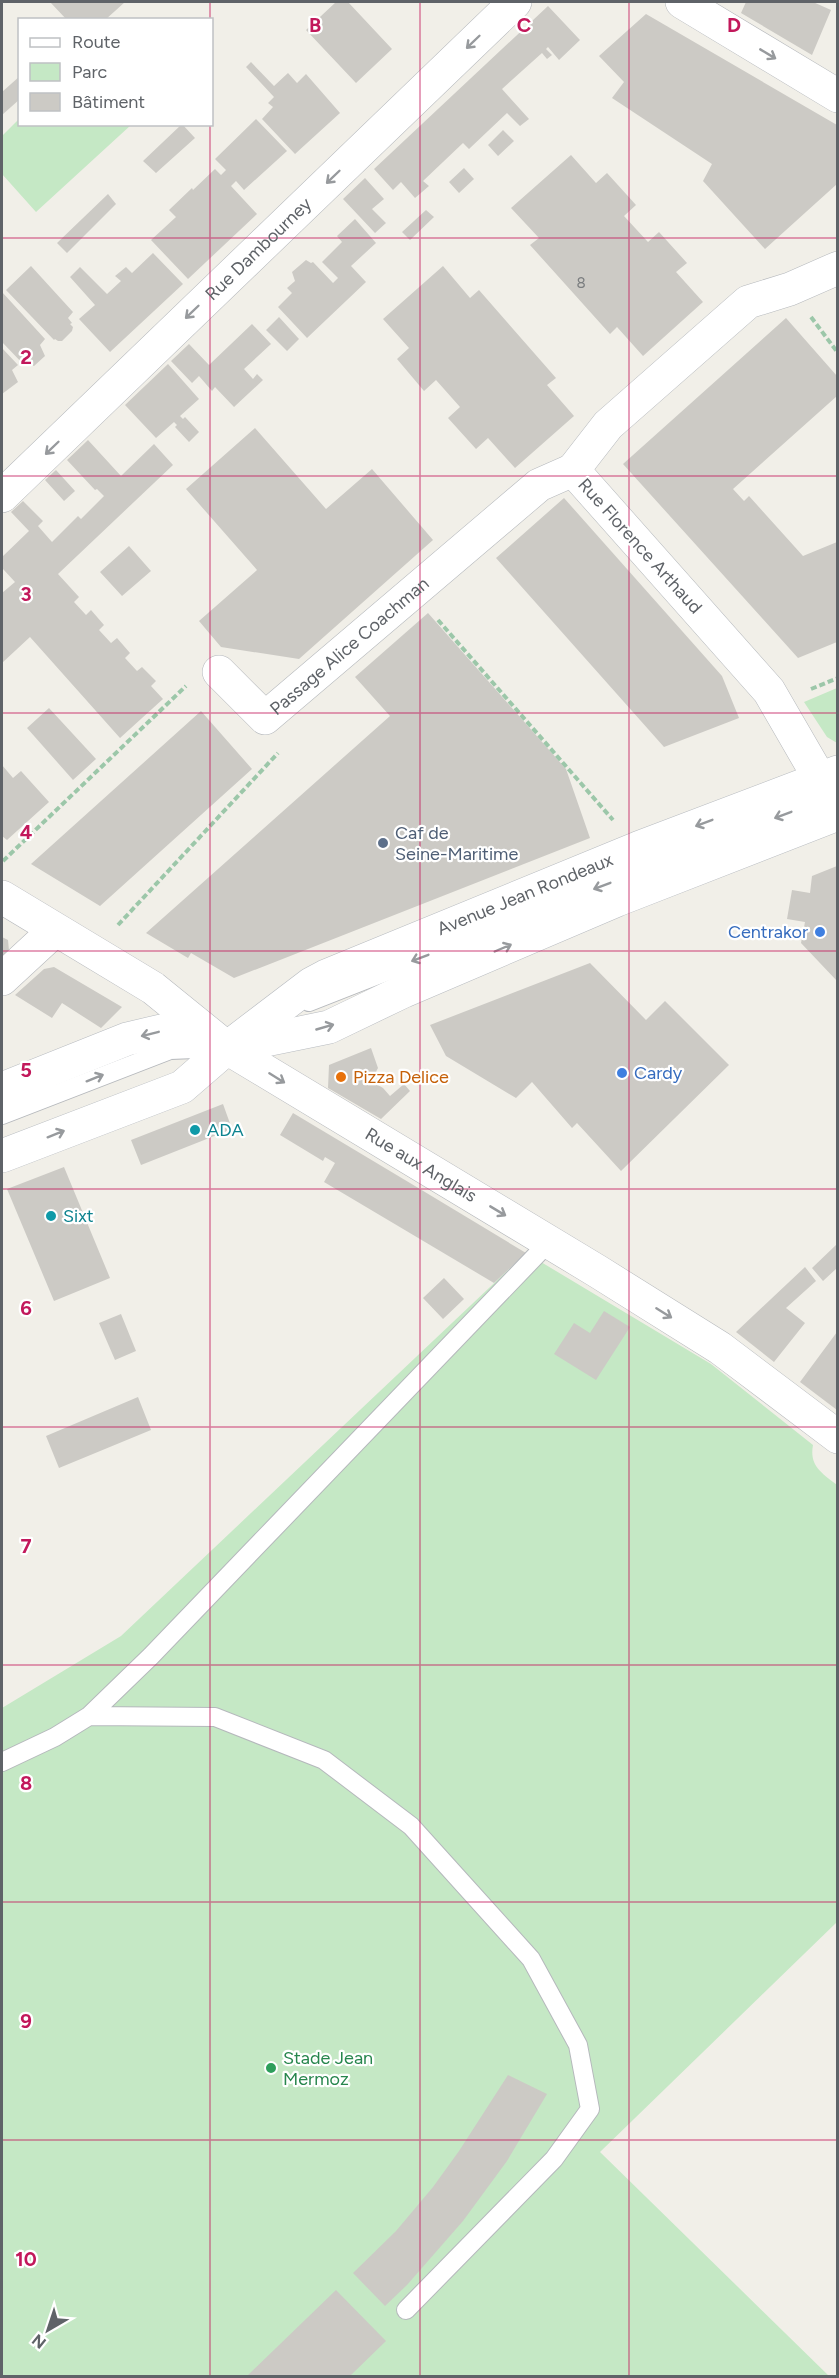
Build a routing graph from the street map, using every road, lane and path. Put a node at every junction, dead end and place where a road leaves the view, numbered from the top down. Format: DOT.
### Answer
graph roads {
  1 [pos="515,2"];
  2 [pos="682,2"];
  3 [pos="837,96"];
  4 [pos="837,268"];
  5 [pos="573,470"];
  6 [pos="2,496"];
  7 [pos="414,592"];
  8 [pos="219,672"];
  9 [pos="265,718"];
  10 [pos="832,782"];
  11 [pos="837,814"];
  12 [pos="638,848"];
  13 [pos="2,862"];
  14 [pos="2,897"];
  15 [pos="55,930"];
  16 [pos="92,952"];
  17 [pos="2,979"];
  18 [pos="227,1048"];
  19 [pos="2,1089"];
  20 [pos="2,1115"];
  21 [pos="2,1155"];
  22 [pos="549,1242"];
  23 [pos="837,1437"];
  24 [pos="89,1716"];
  25 [pos="2,1762"];
  26 [pos="406,2310"];
  1 -- 6 [label="street, Rue Dambourney, one-way"];
  2 -- 3 [label="street, one-way"];
  4 -- 5 [label="street, Rue Florence Arthaud"];
  5 -- 7 [label="street, Passage Alice Coachman"];
  5 -- 10 [label="street, Rue Florence Arthaud"];
  7 -- 9 [label="street, Passage Alice Coachman"];
  7 -- 12 [label="path"];
  8 -- 9 [label="street, Passage Alice Coachman"];
  8 -- 13 [label="path"];
  9 -- 16 [label="path"];
  10 -- 12 [label="street, Avenue Jean Rondeaux, one-way"];
  10 -- 18 [label="lane, Avenue Jean Rondeaux, one-way"];
  18 -- 11 [label="street, Avenue Jean Rondeaux, one-way"];
  12 -- 18 [label="street, Avenue Jean Rondeaux"];
  14 -- 15 [label="street, Rue aux Anglais"];
  15 -- 16 [label="street, Rue aux Anglais"];
  15 -- 17 [label="street"];
  16 -- 18 [label="street, Rue aux Anglais"];
  18 -- 19 [label="street, Avenue Jean Rondeaux, one-way"];
  20 -- 18 [label="lane, Avenue Jean Rondeaux, one-way"];
  21 -- 18 [label="street, Avenue Jean Rondeaux, one-way"];
  18 -- 22 [label="street, Rue aux Anglais, one-way"];
  22 -- 23 [label="street, Rue aux Anglais, one-way"];
  22 -- 24 [label="lane"];
  24 -- 25 [label="lane"];
  24 -- 26 [label="lane"];
}
